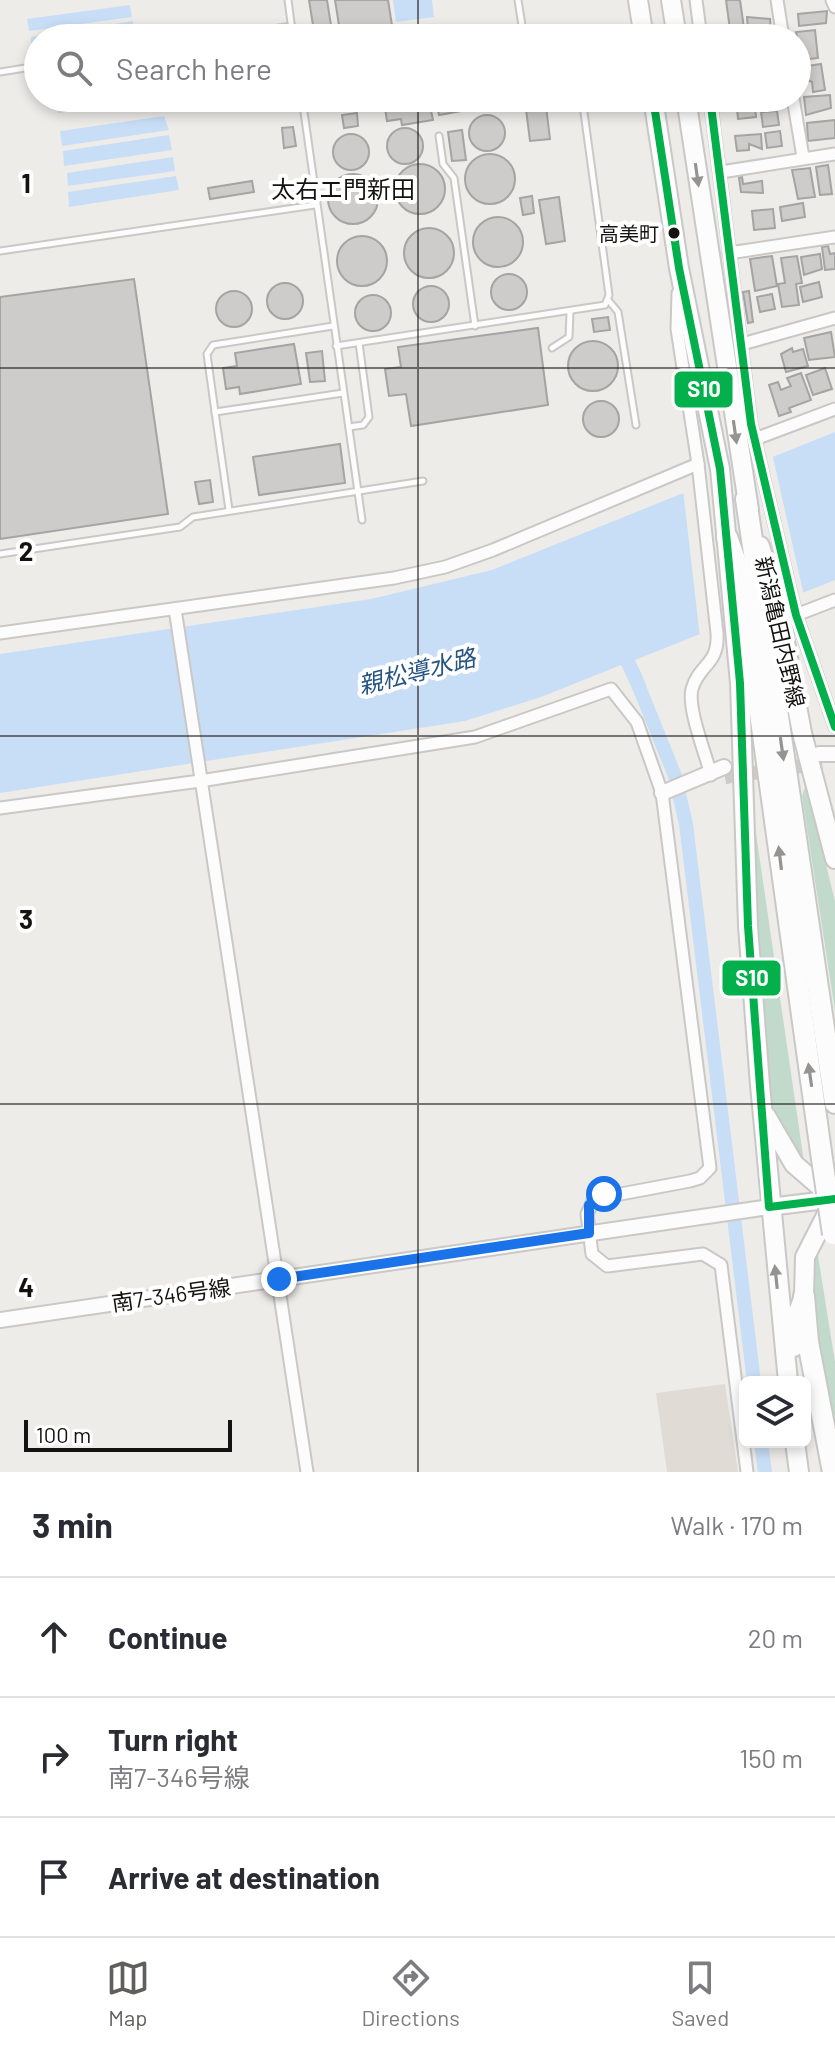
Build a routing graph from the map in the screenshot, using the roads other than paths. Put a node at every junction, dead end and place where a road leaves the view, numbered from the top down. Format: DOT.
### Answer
graph roads {
  1 [pos="288,0"];
  2 [pos="518,0"];
  3 [pos="638,0"];
  4 [pos="671,0"];
  5 [pos="696,0"];
  6 [pos="777,0"];
  7 [pos="832,0"];
  8 [pos="835,7"];
  9 [pos="292,24"];
  10 [pos="522,24"];
  11 [pos="642,24"];
  12 [pos="675,24"];
  13 [pos="699,24"];
  14 [pos="781,24"];
  15 [pos="24,68"];
  16 [pos="0,72"];
  17 [pos="303,112"];
  18 [pos="584,112"];
  19 [pos="655,112"];
  20 [pos="688,112"];
  21 [pos="712,112"];
  22 [pos="795,112"];
  23 [pos="439,136"];
  24 [pos="835,154"];
  25 [pos="803,157"];
  26 [pos="721,172"];
  27 [pos="315,205"];
  28 [pos="835,237"];
  29 [pos="0,251"];
  30 [pos="729,253"];
  31 [pos="679,268"];
  32 [pos="609,301"];
  33 [pos="570,312"];
  34 [pos="835,318"];
  35 [pos="333,326"];
  36 [pos="475,326"];
  37 [pos="359,343"];
  38 [pos="742,344"];
  39 [pos="336,346"];
  40 [pos="552,348"];
  41 [pos="343,393"];
  42 [pos="835,409"];
  43 [pos="215,412"];
  44 [pos="636,425"];
  45 [pos="349,427"];
  46 [pos="755,439"];
  47 [pos="698,464"];
  48 [pos="423,481"];
  49 [pos="358,491"];
  50 [pos="746,499"];
  51 [pos="229,510"];
  52 [pos="362,520"];
  53 [pos="727,537"];
  54 [pos="0,554"];
  55 [pos="835,600"];
  56 [pos="176,615"];
  57 [pos="769,616"];
  58 [pos="0,633"];
  59 [pos="835,727"];
  60 [pos="720,773"];
  61 [pos="200,777"];
  62 [pos="665,792"];
  63 [pos="0,808"];
  64 [pos="835,859"];
  65 [pos="761,1099"];
  66 [pos="835,1103"];
  67 [pos="835,1199"];
  68 [pos="769,1207"];
  69 [pos="589,1233"];
  70 [pos="834,1240"];
  71 [pos="279,1279"];
  72 [pos="804,1296"];
  73 [pos="0,1320"];
  74 [pos="787,1376"];
  75 [pos="795,1376"];
  76 [pos="797,1448"];
  77 [pos="307,1472"];
  78 [pos="747,1472"];
  79 [pos="799,1472"];
  80 [pos="833,1472"];
  1 -- 9 [label="lane"];
  2 -- 10 [label="lane"];
  3 -- 11 [label="main road"];
  4 -- 12 [label="main road"];
  5 -- 13 [label="street"];
  6 -- 14 [label="street"];
  7 -- 8 [label="street"];
  15 -- 16 [label="lane"];
  17 -- 27 [label="lane"];
  18 -- 32 [label="lane"];
  19 -- 31 [label="main road"];
  20 -- 50 [label="main road, one-way"];
  21 -- 26 [label="street"];
  22 -- 25 [label="street"];
  23 -- 36 [label="lane"];
  24 -- 25 [label="street"];
  25 -- 26 [label="street"];
  26 -- 30 [label="street"];
  27 -- 29 [label="lane"];
  27 -- 35 [label="lane"];
  28 -- 30 [label="street"];
  30 -- 38 [label="street"];
  31 -- 47 [label="street"];
  31 -- 53 [label="main road"];
  32 -- 33 [label="lane"];
  32 -- 44 [label="lane"];
  33 -- 36 [label="lane"];
  33 -- 40 [label="lane"];
  34 -- 38 [label="street"];
  35 -- 39 [label="lane"];
  35 -- 43 [label="lane"];
  36 -- 37 [label="lane"];
  37 -- 39 [label="lane"];
  37 -- 45 [label="lane"];
  38 -- 46 [label="street"];
  39 -- 41 [label="lane"];
  41 -- 43 [label="lane"];
  41 -- 45 [label="lane"];
  42 -- 46 [label="street"];
  43 -- 51 [label="lane"];
  45 -- 49 [label="lane"];
  46 -- 57 [label="street"];
  47 -- 56 [label="street"];
  47 -- 60 [label="street"];
  48 -- 49 [label="lane"];
  49 -- 51 [label="lane"];
  49 -- 52 [label="lane"];
  50 -- 57 [label="highway"];
  51 -- 54 [label="lane"];
  53 -- 57 [label="highway"];
  55 -- 57 [label="street"];
  56 -- 58 [label="street"];
  56 -- 61 [label="street"];
  57 -- 59 [label="street"];
  57 -- 64 [label="main road, 新潟亀田内野線"];
  57 -- 65 [label="main road, 新潟亀田内野線"];
  57 -- 66 [label="highway, one-way"];
  70 -- 57 [label="highway, one-way, bridge"];
  60 -- 62 [label="street"];
  61 -- 62 [label="street"];
  61 -- 63 [label="street"];
  61 -- 71 [label="street"];
  62 -- 69 [label="street"];
  65 -- 67 [label="main road"];
  65 -- 68 [label="main road, 新潟亀田内野線"];
  67 -- 68 [label="main road"];
  67 -- 72 [label="main road"];
  68 -- 69 [label="street, 南7-346号線"];
  74 -- 68 [label="main road, 新潟亀田内野線, one-way"];
  69 -- 71 [label="street, 南7-346号線"];
  69 -- 78 [label="street"];
  71 -- 73 [label="street, 南7-346号線"];
  71 -- 77 [label="street"];
  72 -- 75 [label="main road"];
  72 -- 80 [label="highway"];
  76 -- 79 [label="main road"];
}
